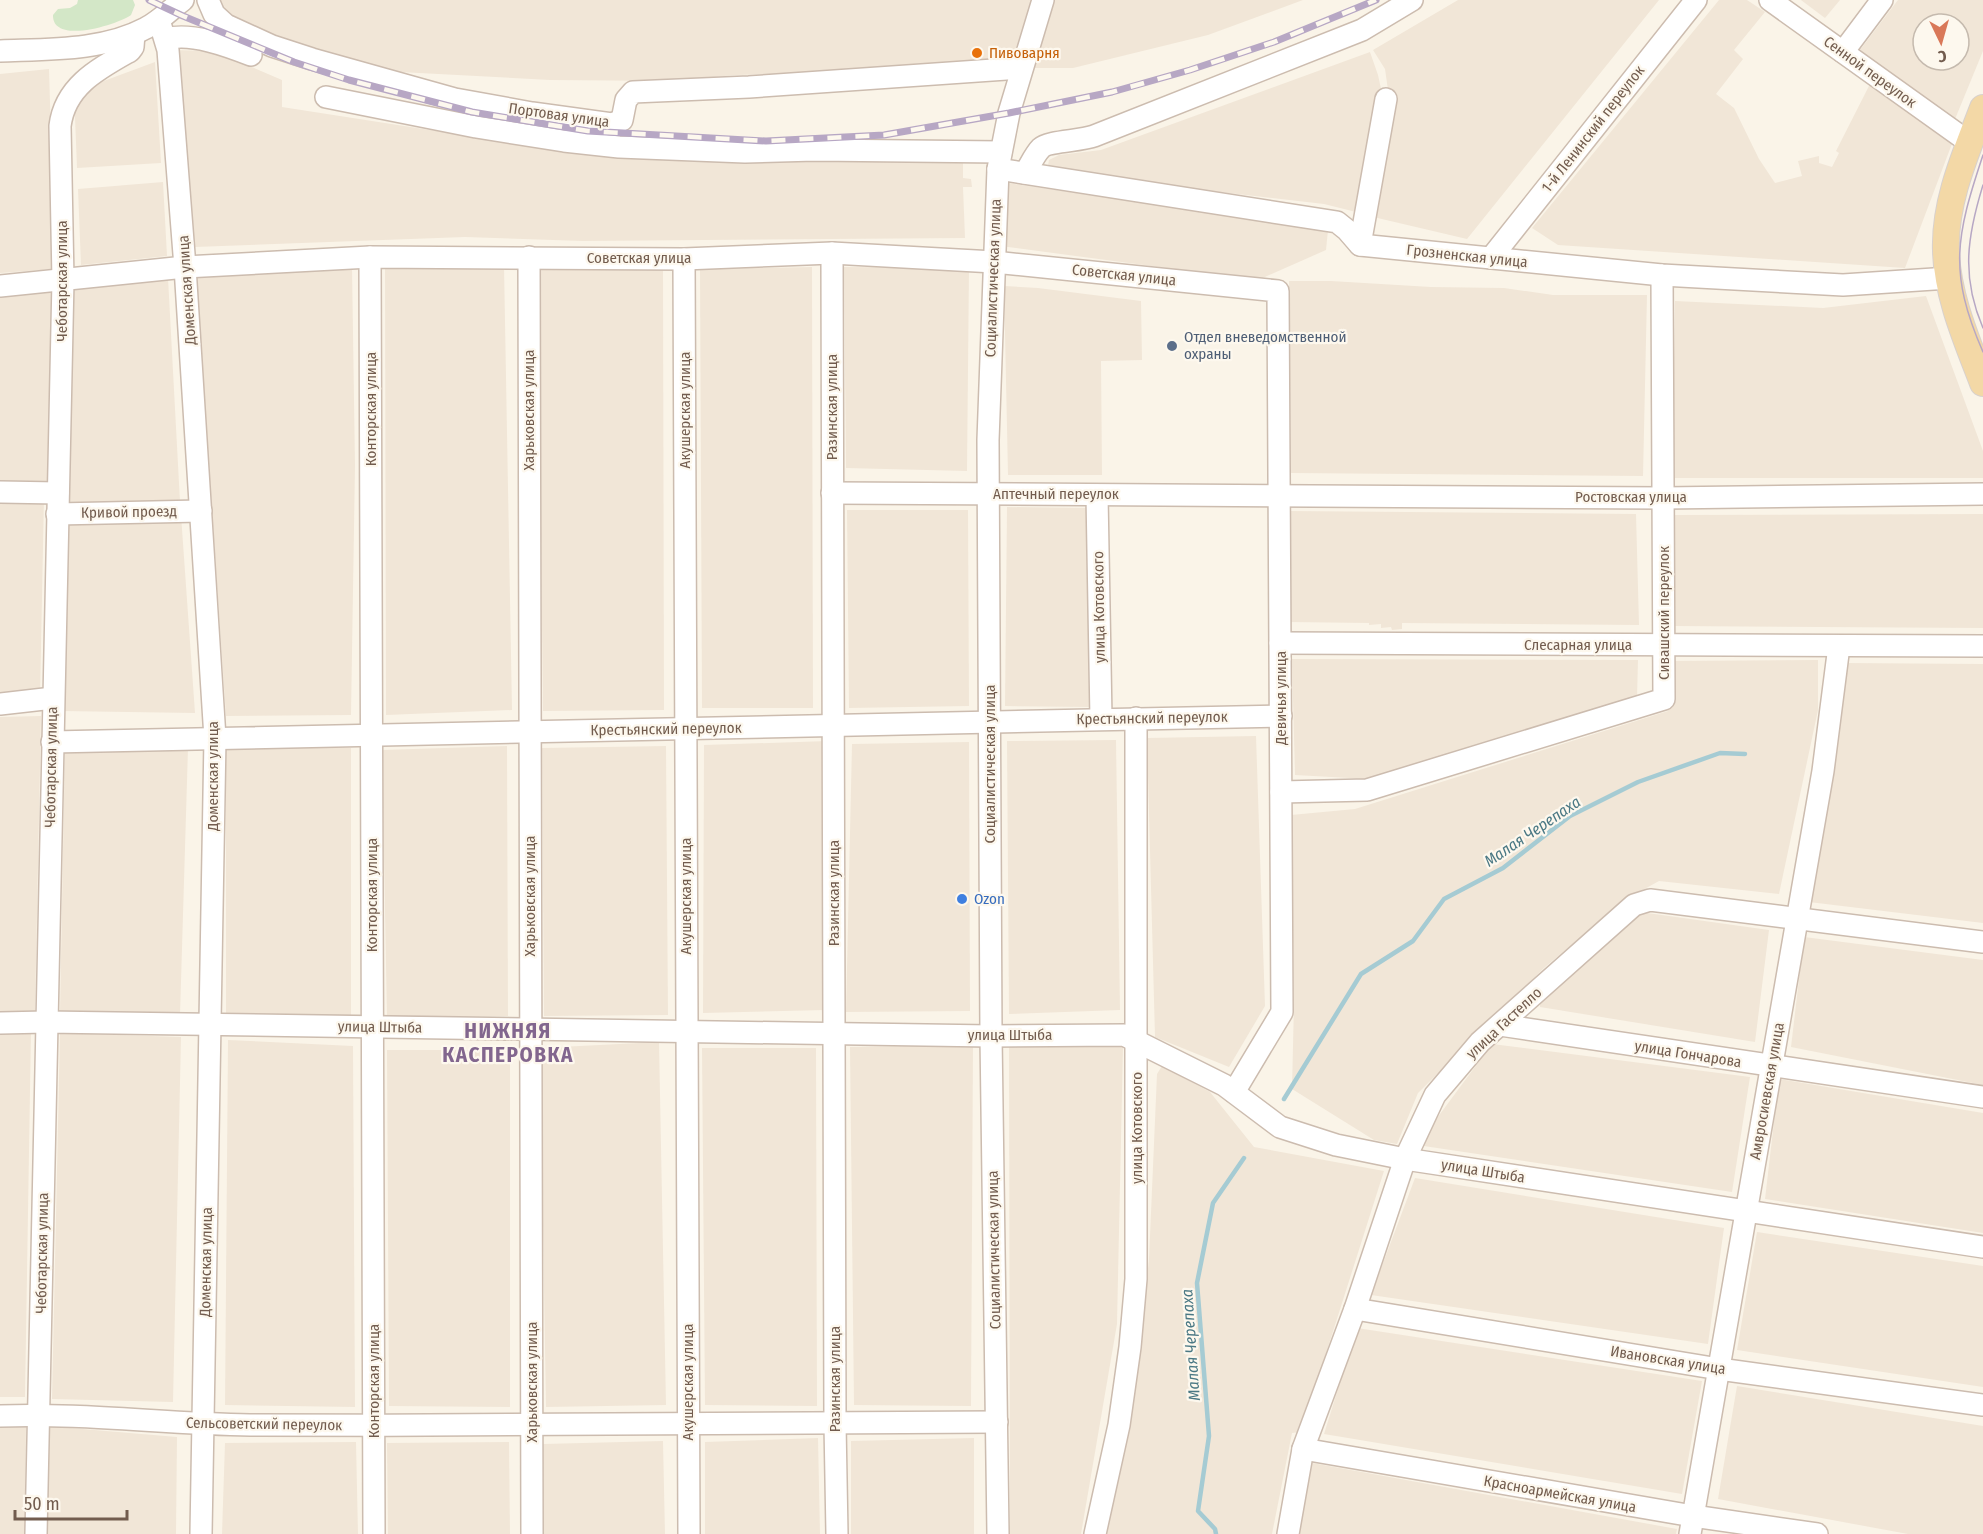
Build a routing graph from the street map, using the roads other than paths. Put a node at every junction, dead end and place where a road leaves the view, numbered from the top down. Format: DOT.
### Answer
graph roads {
  1 [pos="183,0"];
  2 [pos="208,0"];
  3 [pos="1043,0"];
  4 [pos="1412,0"];
  5 [pos="1696,0"];
  6 [pos="1770,0"];
  7 [pos="1882,0"];
  8 [pos="163,30"];
  9 [pos="134,33"];
  10 [pos="0,51"];
  11 [pos="1843,52"];
  12 [pos="251,55"];
  13 [pos="1022,68"];
  14 [pos="326,97"];
  15 [pos="1386,99"];
  16 [pos="1983,108"];
  17 [pos="1970,143"];
  18 [pos="1000,160"];
  19 [pos="1026,173"];
  20 [pos="1360,245"];
  21 [pos="832,253"];
  22 [pos="370,257"];
  23 [pos="529,257"];
  24 [pos="1491,258"];
  25 [pos="684,259"];
  26 [pos="994,262"];
  27 [pos="185,267"];
  28 [pos="1662,275"];
  29 [pos="1949,278"];
  30 [pos="63,280"];
  31 [pos="0,286"];
  32 [pos="1278,291"];
  33 [pos="1983,383"];
  34 [pos="0,492"];
  35 [pos="832,493"];
  36 [pos="988,494"];
  37 [pos="1983,494"];
  38 [pos="1097,495"];
  39 [pos="1279,495"];
  40 [pos="1664,498"];
  41 [pos="58,504"];
  42 [pos="201,511"];
  43 [pos="1280,643"];
  44 [pos="1665,645"];
  45 [pos="1839,646"];
  46 [pos="1983,646"];
  47 [pos="53,698"];
  48 [pos="0,704"];
  49 [pos="1281,716"];
  50 [pos="1136,718"];
  51 [pos="1101,719"];
  52 [pos="989,722"];
  53 [pos="833,725"];
  54 [pos="686,728"];
  55 [pos="530,731"];
  56 [pos="372,735"];
  57 [pos="215,738"];
  58 [pos="52,741"];
  59 [pos="1281,792"];
  60 [pos="1797,919"];
  61 [pos="1983,942"];
  62 [pos="46,1022"];
  63 [pos="0,1023"];
  64 [pos="210,1024"];
  65 [pos="1500,1025"];
  66 [pos="373,1026"];
  67 [pos="531,1029"];
  68 [pos="687,1031"];
  69 [pos="834,1033"];
  70 [pos="991,1036"];
  71 [pos="1137,1041"];
  72 [pos="1771,1066"];
  73 [pos="1234,1092"];
  74 [pos="1983,1097"];
  75 [pos="1405,1159"];
  76 [pos="1746,1211"];
  77 [pos="1983,1247"];
  78 [pos="1355,1309"];
  79 [pos="1719,1369"];
  80 [pos="1983,1405"];
  81 [pos="39,1414"];
  82 [pos="0,1416"];
  83 [pos="997,1422"];
  84 [pos="835,1424"];
  85 [pos="203,1425"];
  86 [pos="374,1425"];
  87 [pos="688,1425"];
  88 [pos="532,1426"];
  89 [pos="1304,1449"];
  90 [pos="1691,1525"];
  91 [pos="36,1534"];
  92 [pos="201,1534"];
  93 [pos="374,1534"];
  94 [pos="532,1534"];
  95 [pos="689,1534"];
  96 [pos="837,1534"];
  97 [pos="998,1534"];
  98 [pos="1095,1534"];
  99 [pos="1288,1534"];
  100 [pos="1817,1534"];
  1 -- 8 [label="street"];
  2 -- 13 [label="street, Портовая улица"];
  3 -- 13 [label="street, Социалистическая улица"];
  4 -- 19 [label="street"];
  5 -- 24 [label="street, 1-й Ленинский переулок"];
  6 -- 11 [label="street, Сенной переулок"];
  7 -- 11 [label="street"];
  8 -- 9 [label="street"];
  8 -- 12 [label="street"];
  8 -- 27 [label="street, Доменская улица"];
  9 -- 10 [label="street"];
  9 -- 30 [label="street, Чеботарская улица"];
  11 -- 17 [label="street, Сенной переулок"];
  13 -- 18 [label="street, Социалистическая улица"];
  14 -- 18 [label="street, Портовая улица"];
  15 -- 20 [label="street"];
  16 -- 17 [label="main road"];
  17 -- 29 [label="main road"];
  18 -- 19 [label="street"];
  18 -- 26 [label="street, Социалистическая улица"];
  19 -- 20 [label="street"];
  20 -- 24 [label="street, Грозненская улица"];
  21 -- 25 [label="street, Советская улица"];
  21 -- 26 [label="street, Советская улица"];
  21 -- 35 [label="street, Разинская улица"];
  22 -- 23 [label="street, Советская улица"];
  22 -- 27 [label="street, Советская улица"];
  22 -- 56 [label="street, Конторская улица"];
  23 -- 25 [label="street, Советская улица"];
  23 -- 55 [label="street, Харьковская улица"];
  24 -- 28 [label="street, Грозненская улица"];
  25 -- 54 [label="street, Акушерская улица"];
  26 -- 32 [label="street, Советская улица"];
  26 -- 36 [label="street, Социалистическая улица"];
  27 -- 30 [label="street, Советская улица"];
  27 -- 42 [label="street, Доменская улица"];
  28 -- 29 [label="street, Грозненская улица"];
  28 -- 40 [label="street, Сивашский переулок"];
  29 -- 33 [label="main road"];
  30 -- 31 [label="street, Советская улица"];
  30 -- 41 [label="street, Чеботарская улица"];
  32 -- 39 [label="street, Девичья улица"];
  34 -- 41 [label="street, Кривой проезд"];
  35 -- 36 [label="street, Аптечный переулок"];
  35 -- 53 [label="street, Разинская улица"];
  36 -- 38 [label="street, Аптечный переулок"];
  36 -- 52 [label="street, Социалистическая улица"];
  37 -- 40 [label="street, Ростовская улица"];
  38 -- 39 [label="street, Аптечный переулок"];
  38 -- 51 [label="street, улица Котовского"];
  39 -- 40 [label="street, Ростовская улица"];
  39 -- 43 [label="street, Девичья улица"];
  40 -- 44 [label="street, Сивашский переулок"];
  41 -- 42 [label="street, Кривой проезд"];
  41 -- 47 [label="street, Чеботарская улица"];
  42 -- 57 [label="street, Доменская улица"];
  43 -- 44 [label="street, Слесарная улица"];
  43 -- 49 [label="street, Девичья улица"];
  44 -- 45 [label="street, Слесарная улица"];
  44 -- 59 [label="street, Сивашский переулок"];
  45 -- 46 [label="street, Слесарная улица"];
  45 -- 60 [label="street, Амвросиевская улица"];
  47 -- 48 [label="street"];
  47 -- 58 [label="street, Чеботарская улица"];
  49 -- 50 [label="street, Крестьянский переулок"];
  49 -- 59 [label="street, Девичья улица"];
  50 -- 51 [label="street, Крестьянский переулок"];
  50 -- 71 [label="street, улица Котовского"];
  51 -- 52 [label="street, Крестьянский переулок"];
  52 -- 53 [label="street, Крестьянский переулок"];
  52 -- 70 [label="street, Социалистическая улица"];
  53 -- 54 [label="street, Крестьянский переулок"];
  53 -- 69 [label="street, Разинская улица"];
  54 -- 55 [label="street, Крестьянский переулок"];
  54 -- 68 [label="street, Акушерская улица"];
  55 -- 56 [label="street, Крестьянский переулок"];
  55 -- 67 [label="street, Харьковская улица"];
  56 -- 57 [label="street, Крестьянский переулок"];
  56 -- 66 [label="street, Конторская улица"];
  57 -- 58 [label="street, Крестьянский переулок"];
  57 -- 64 [label="street, Доменская улица"];
  58 -- 62 [label="street, Чеботарская улица"];
  59 -- 73 [label="street, Девичья улица"];
  60 -- 61 [label="street, улица Гастелло"];
  60 -- 65 [label="street, улица Гастелло"];
  60 -- 72 [label="street, Амвросиевская улица"];
  62 -- 63 [label="street, улица Штыба"];
  62 -- 64 [label="street, улица Штыба"];
  62 -- 81 [label="street, Чеботарская улица"];
  64 -- 66 [label="street, улица Штыба"];
  64 -- 85 [label="street, Доменская улица"];
  65 -- 72 [label="street, улица Гончарова"];
  65 -- 75 [label="street, улица Гастелло"];
  66 -- 67 [label="street, улица Штыба"];
  66 -- 86 [label="street, Конторская улица"];
  67 -- 68 [label="street, улица Штыба"];
  67 -- 88 [label="street, Харьковская улица"];
  68 -- 69 [label="street, улица Штыба"];
  68 -- 87 [label="street, Акушерская улица"];
  69 -- 70 [label="street, улица Штыба"];
  69 -- 84 [label="street, Разинская улица"];
  70 -- 71 [label="street, улица Штыба"];
  70 -- 83 [label="street, Социалистическая улица"];
  71 -- 73 [label="street, улица Штыба"];
  71 -- 98 [label="street, улица Котовского"];
  72 -- 74 [label="street, улица Гончарова"];
  72 -- 76 [label="street, Амвросиевская улица"];
  73 -- 75 [label="street, улица Штыба"];
  75 -- 76 [label="street, улица Штыба"];
  75 -- 78 [label="street, улица Гастелло"];
  76 -- 77 [label="street, улица Штыба"];
  76 -- 79 [label="street, Амвросиевская улица"];
  78 -- 79 [label="street, Ивановская улица"];
  78 -- 89 [label="street, улица Гастелло"];
  79 -- 80 [label="street, Ивановская улица"];
  79 -- 90 [label="street, Амвросиевская улица"];
  81 -- 82 [label="street, Сельсоветский переулок"];
  81 -- 85 [label="street, Сельсоветский переулок"];
  81 -- 91 [label="street, Чеботарская улица"];
  83 -- 84 [label="street, Сельсоветский переулок"];
  83 -- 97 [label="street, Социалистическая улица"];
  84 -- 87 [label="street, Сельсоветский переулок"];
  84 -- 96 [label="street, Разинская улица"];
  85 -- 86 [label="street, Сельсоветский переулок"];
  85 -- 92 [label="street, Доменская улица"];
  86 -- 88 [label="street, Сельсоветский переулок"];
  86 -- 93 [label="street, Конторская улица"];
  87 -- 88 [label="street, Сельсоветский переулок"];
  87 -- 95 [label="street, Акушерская улица"];
  88 -- 94 [label="street, Харьковская улица"];
  89 -- 90 [label="street, Красноармейская улица"];
  89 -- 99 [label="street, улица Гастелло"];
  90 -- 100 [label="street, Красноармейская улица"];
}
